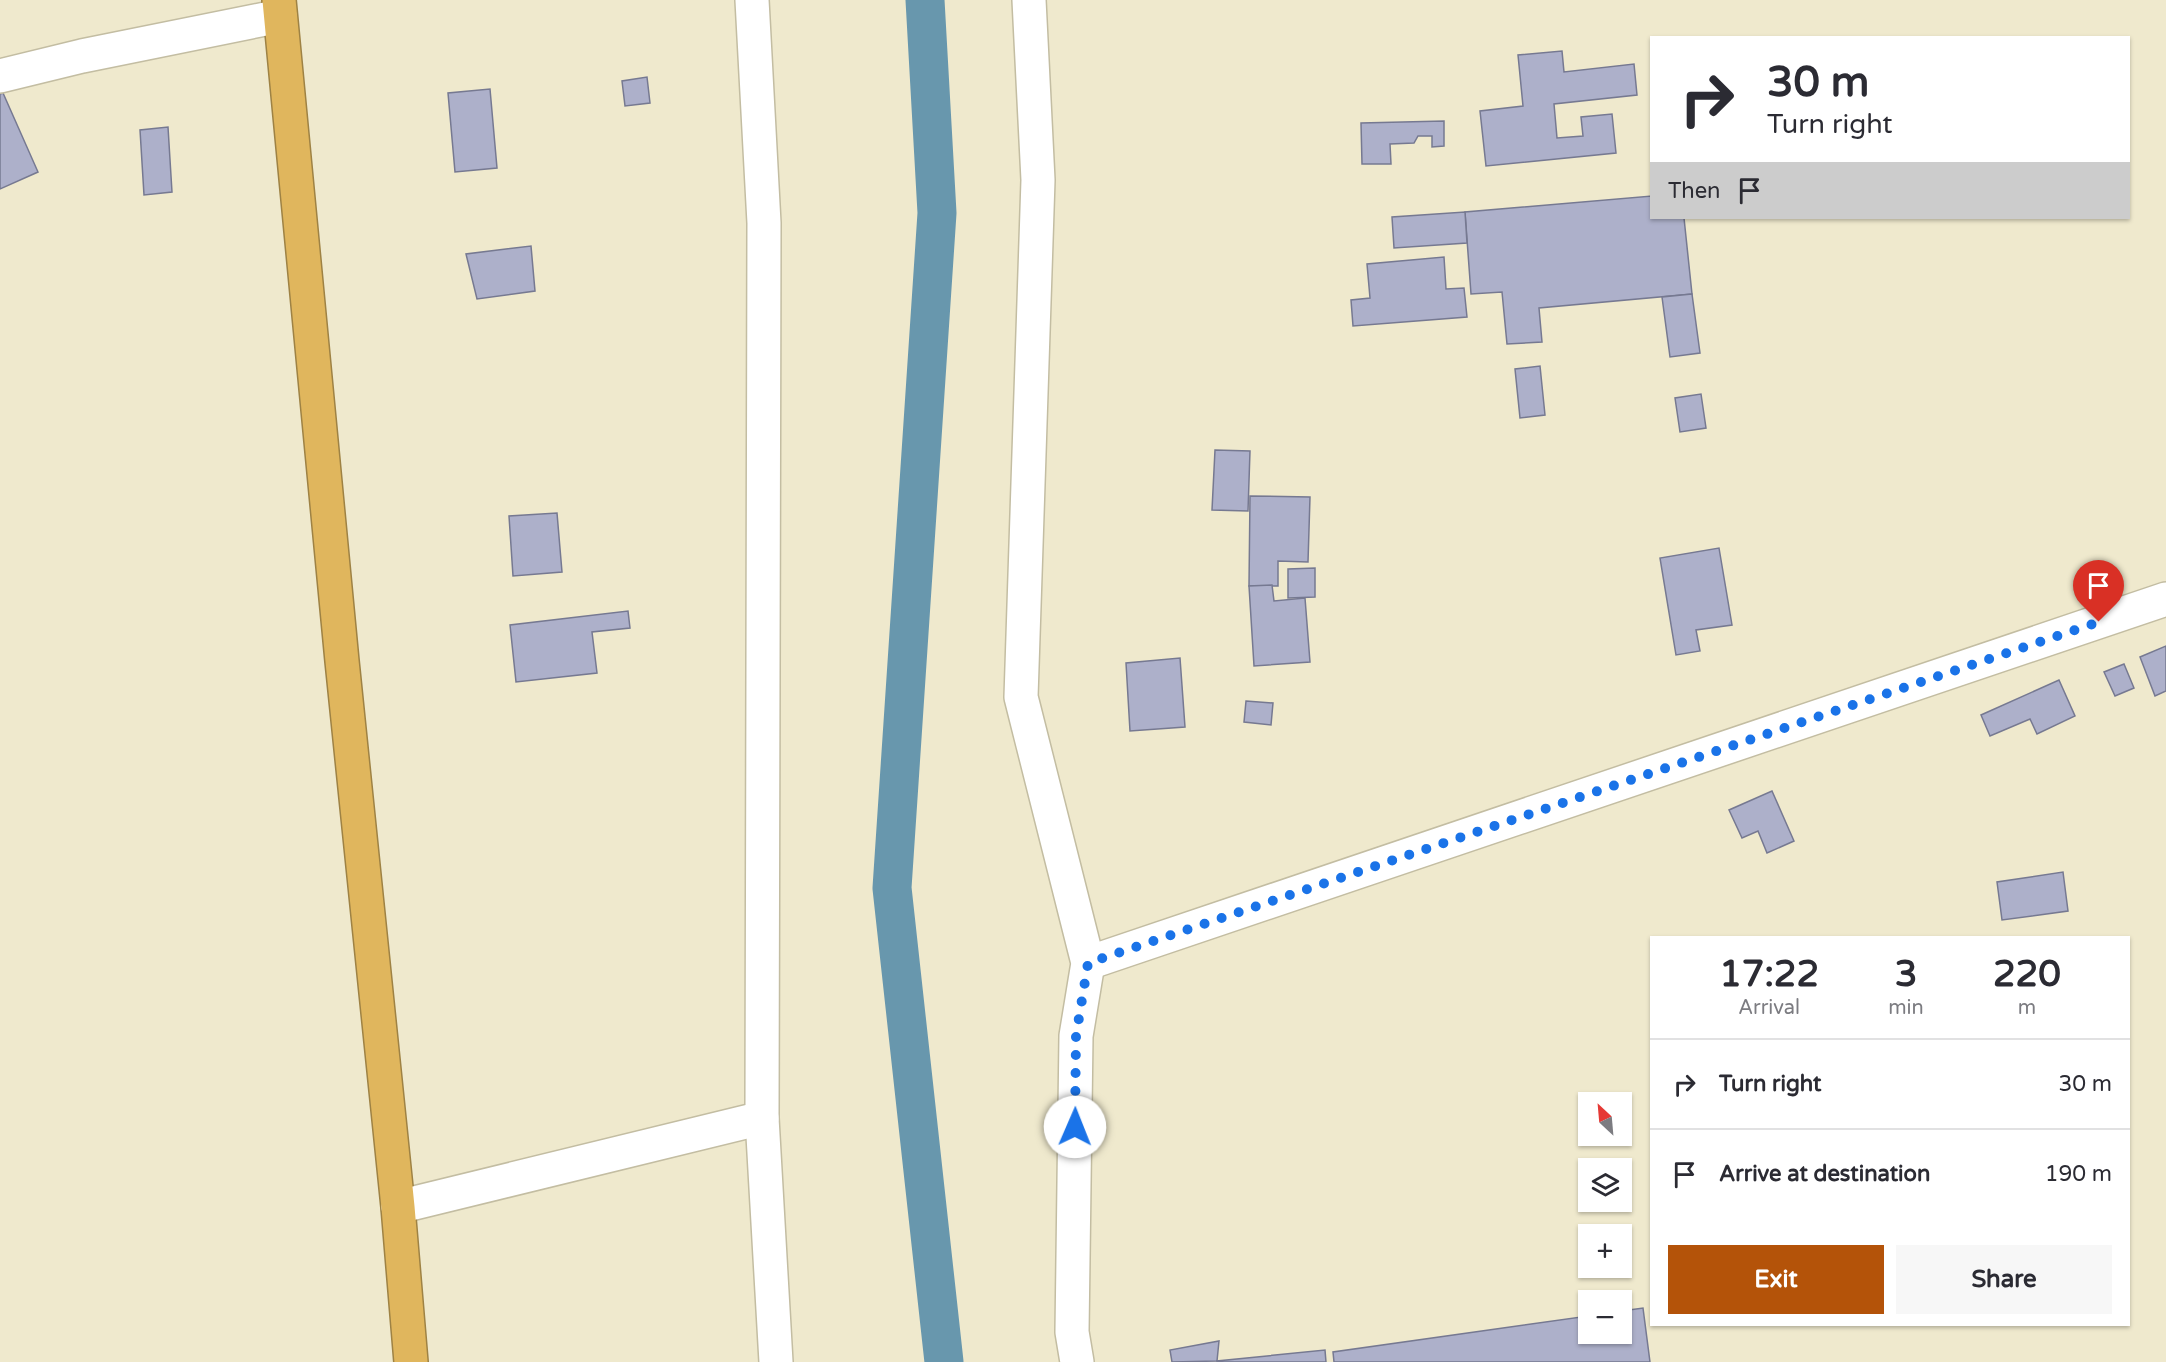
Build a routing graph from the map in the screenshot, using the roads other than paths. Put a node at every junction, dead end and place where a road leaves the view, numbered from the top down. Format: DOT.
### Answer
graph roads {
  1 [pos="752,0"];
  2 [pos="1029,0"];
  3 [pos="280,8"];
  4 [pos="0,76"];
  5 [pos="2166,599"];
  6 [pos="1088,963"];
  7 [pos="762,1118"];
  8 [pos="398,1208"];
  9 [pos="411,1362"];
  10 [pos="776,1362"];
  11 [pos="1077,1362"];
  1 -- 7 [label="street"];
  2 -- 6 [label="street"];
  3 -- 4 [label="street"];
  3 -- 8 [label="highway"];
  5 -- 6 [label="street"];
  6 -- 11 [label="street"];
  7 -- 8 [label="street"];
  7 -- 10 [label="street"];
  8 -- 9 [label="highway"];
}
